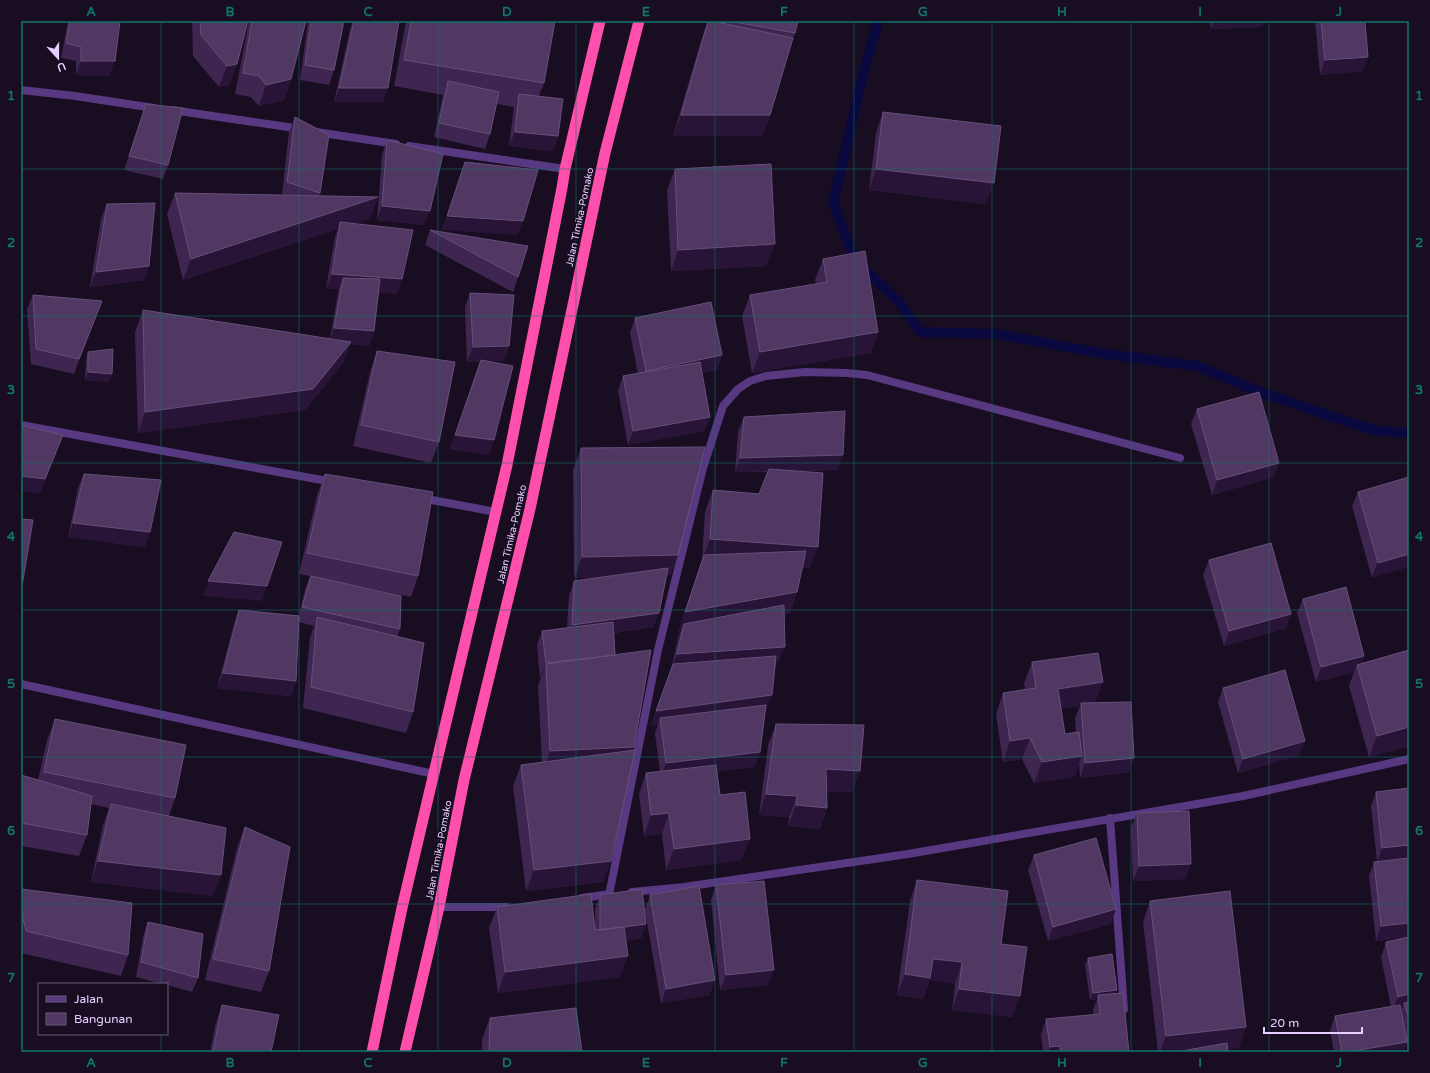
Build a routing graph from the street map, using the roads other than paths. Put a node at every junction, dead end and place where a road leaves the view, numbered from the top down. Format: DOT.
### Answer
graph roads {
  1 [pos="600,21"];
  2 [pos="639,21"];
  3 [pos="21,90"];
  4 [pos="565,169"];
  5 [pos="21,425"];
  6 [pos="1180,458"];
  7 [pos="341,483"];
  8 [pos="411,496"];
  9 [pos="496,512"];
  10 [pos="21,684"];
  11 [pos="1409,759"];
  12 [pos="434,774"];
  13 [pos="1110,818"];
  14 [pos="616,894"];
  15 [pos="571,900"];
  16 [pos="439,907"];
  17 [pos="517,907"];
  18 [pos="1125,1014"];
  19 [pos="372,1052"];
  20 [pos="406,1052"];
  1 -- 4 [label="highway, Jalan Timika-Pomako"];
  2 -- 16 [label="highway, Jalan Timika-Pomako"];
  3 -- 4 [label="street"];
  4 -- 9 [label="highway, Jalan Timika-Pomako"];
  5 -- 7 [label="street"];
  6 -- 14 [label="street"];
  8 -- 9 [label="street"];
  9 -- 12 [label="highway, Jalan Timika-Pomako"];
  10 -- 12 [label="street"];
  11 -- 13 [label="street"];
  12 -- 19 [label="highway, Jalan Timika-Pomako"];
  13 -- 14 [label="street"];
  13 -- 18 [label="street"];
  14 -- 15 [label="street"];
  16 -- 17 [label="street"];
  16 -- 20 [label="highway, Jalan Timika-Pomako"];
}
